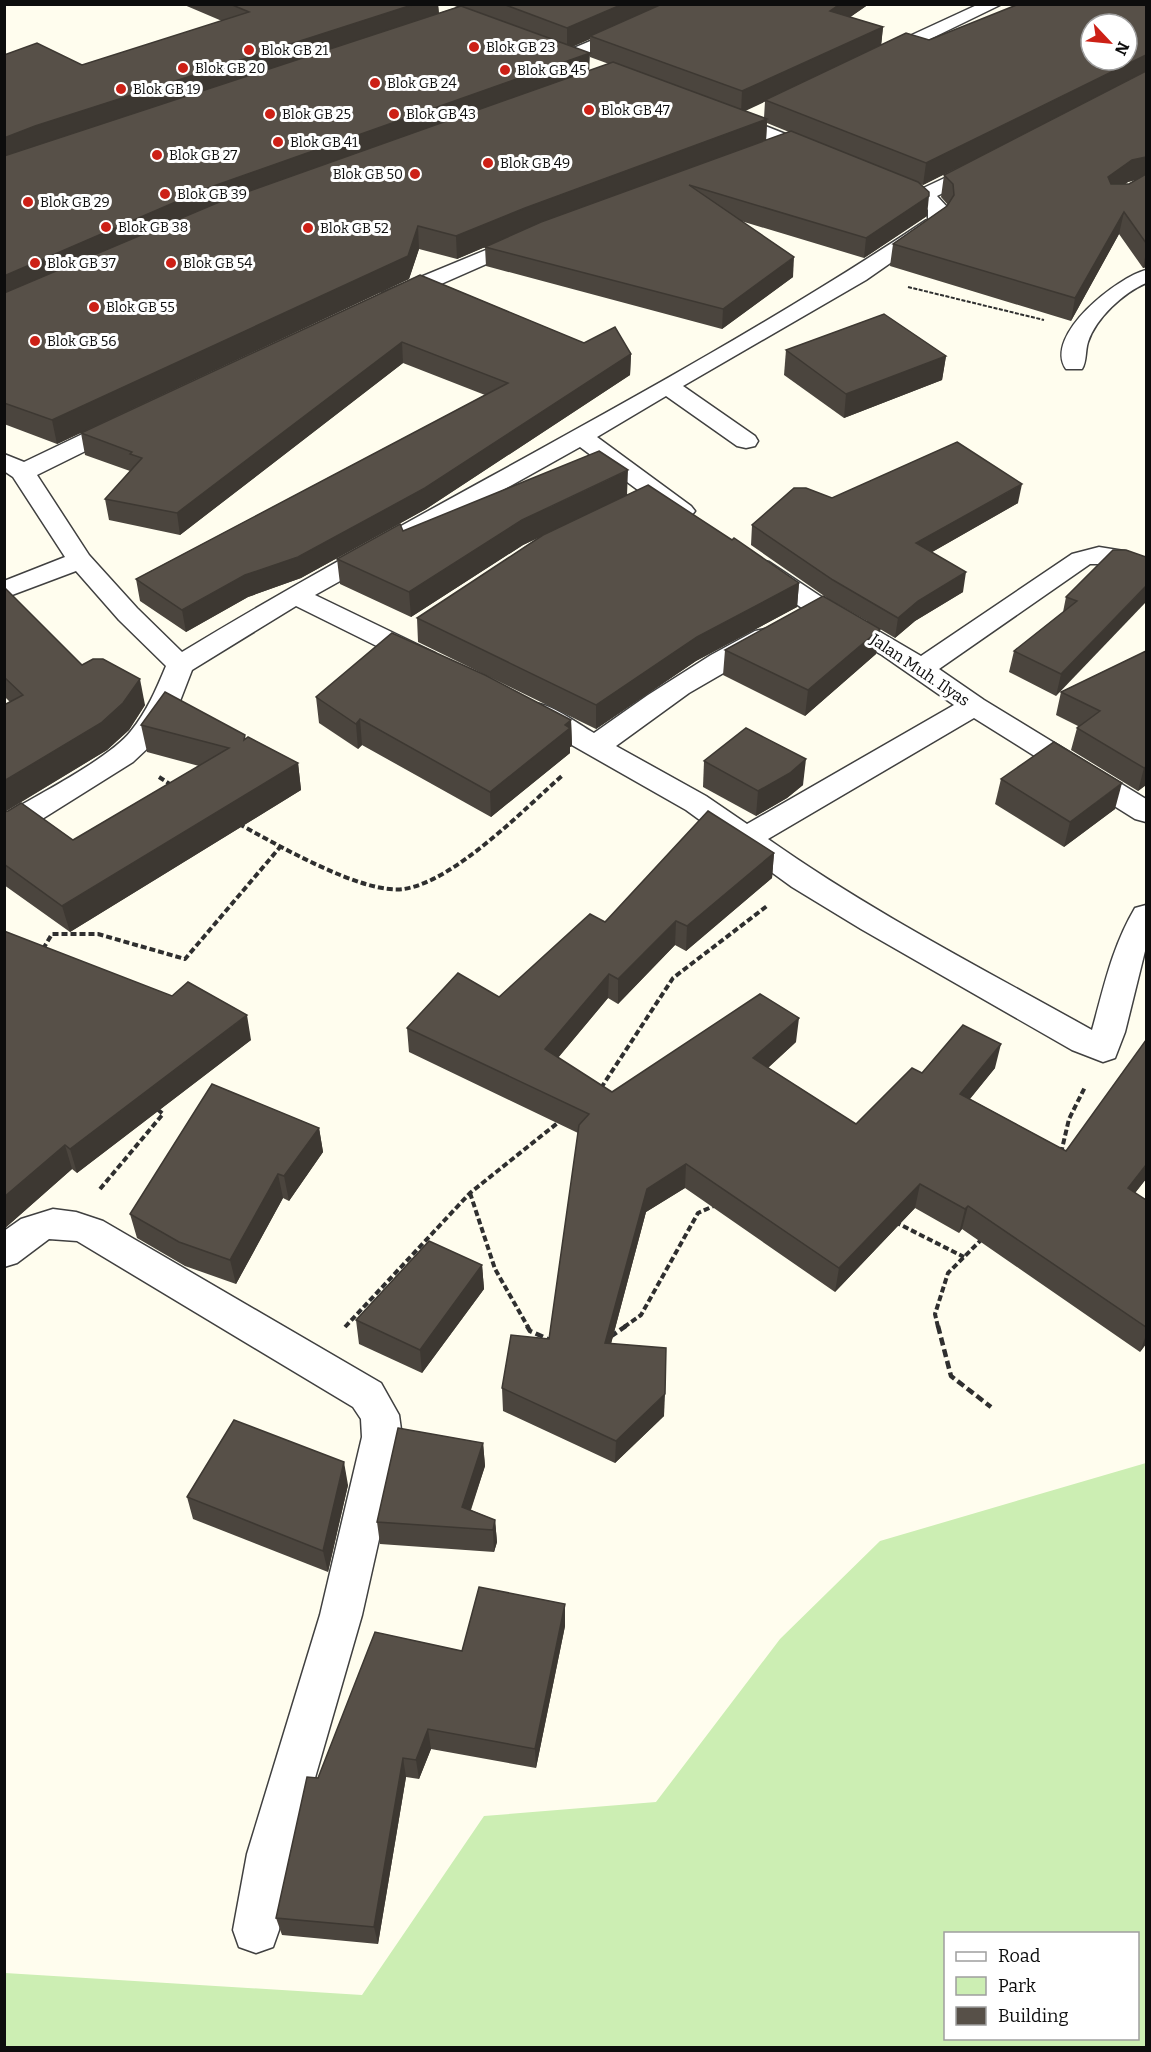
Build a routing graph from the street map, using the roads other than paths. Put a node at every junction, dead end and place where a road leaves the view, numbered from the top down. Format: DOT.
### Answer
graph roads {
  1 [pos="694,4"];
  2 [pos="994,4"];
  3 [pos="546,49"];
  4 [pos="568,57"];
  5 [pos="862,65"];
  6 [pos="589,66"];
  7 [pos="710,110"];
  8 [pos="768,110"];
  9 [pos="742,122"];
  10 [pos="788,142"];
  11 [pos="754,154"];
  12 [pos="999,156"];
  13 [pos="840,162"];
  14 [pos="544,232"];
  15 [pos="1146,276"];
  16 [pos="366,309"];
  17 [pos="1074,364"];
  18 [pos="668,386"];
  19 [pos="147,412"];
  20 [pos="581,436"];
  21 [pos="746,441"];
  22 [pos="14,466"];
  23 [pos="701,525"];
  24 [pos="737,551"];
  25 [pos="80,560"];
  26 [pos="1146,570"];
  27 [pos="4,590"];
  28 [pos="295,595"];
  29 [pos="820,608"];
  30 [pos="420,625"];
  31 [pos="392,644"];
  32 [pos="180,665"];
  33 [pos="445,668"];
  34 [pos="922,668"];
  35 [pos="507,697"];
  36 [pos="974,706"];
  37 [pos="598,745"];
  38 [pos="1146,812"];
  39 [pos="4,829"];
  40 [pos="748,837"];
  41 [pos="1146,916"];
  42 [pos="4,1252"];
  43 [pos="256,1930"];
  1 -- 4 [label="street"];
  2 -- 5 [label="street"];
  3 -- 4 [label="street"];
  4 -- 6 [label="street"];
  7 -- 9 [label="street"];
  8 -- 9 [label="street"];
  9 -- 10 [label="street"];
  10 -- 11 [label="street"];
  10 -- 13 [label="street"];
  12 -- 18 [label="street"];
  14 -- 16 [label="street"];
  15 -- 17 [label="street"];
  18 -- 20 [label="street"];
  18 -- 21 [label="street"];
  19 -- 22 [label="street"];
  20 -- 23 [label="street"];
  20 -- 28 [label="street"];
  22 -- 25 [label="street"];
  24 -- 29 [label="street, Jalan Muh. Ilyas"];
  25 -- 27 [label="street"];
  25 -- 32 [label="street"];
  26 -- 34 [label="street"];
  28 -- 31 [label="street"];
  28 -- 32 [label="street"];
  29 -- 34 [label="street, Jalan Muh. Ilyas"];
  29 -- 37 [label="street"];
  30 -- 31 [label="street"];
  31 -- 33 [label="street"];
  32 -- 39 [label="street"];
  34 -- 36 [label="street, Jalan Muh. Ilyas"];
  35 -- 37 [label="street"];
  36 -- 38 [label="street, Jalan Muh. Ilyas"];
  36 -- 40 [label="street"];
  37 -- 40 [label="street"];
  40 -- 41 [label="street"];
  42 -- 43 [label="street"];
}
